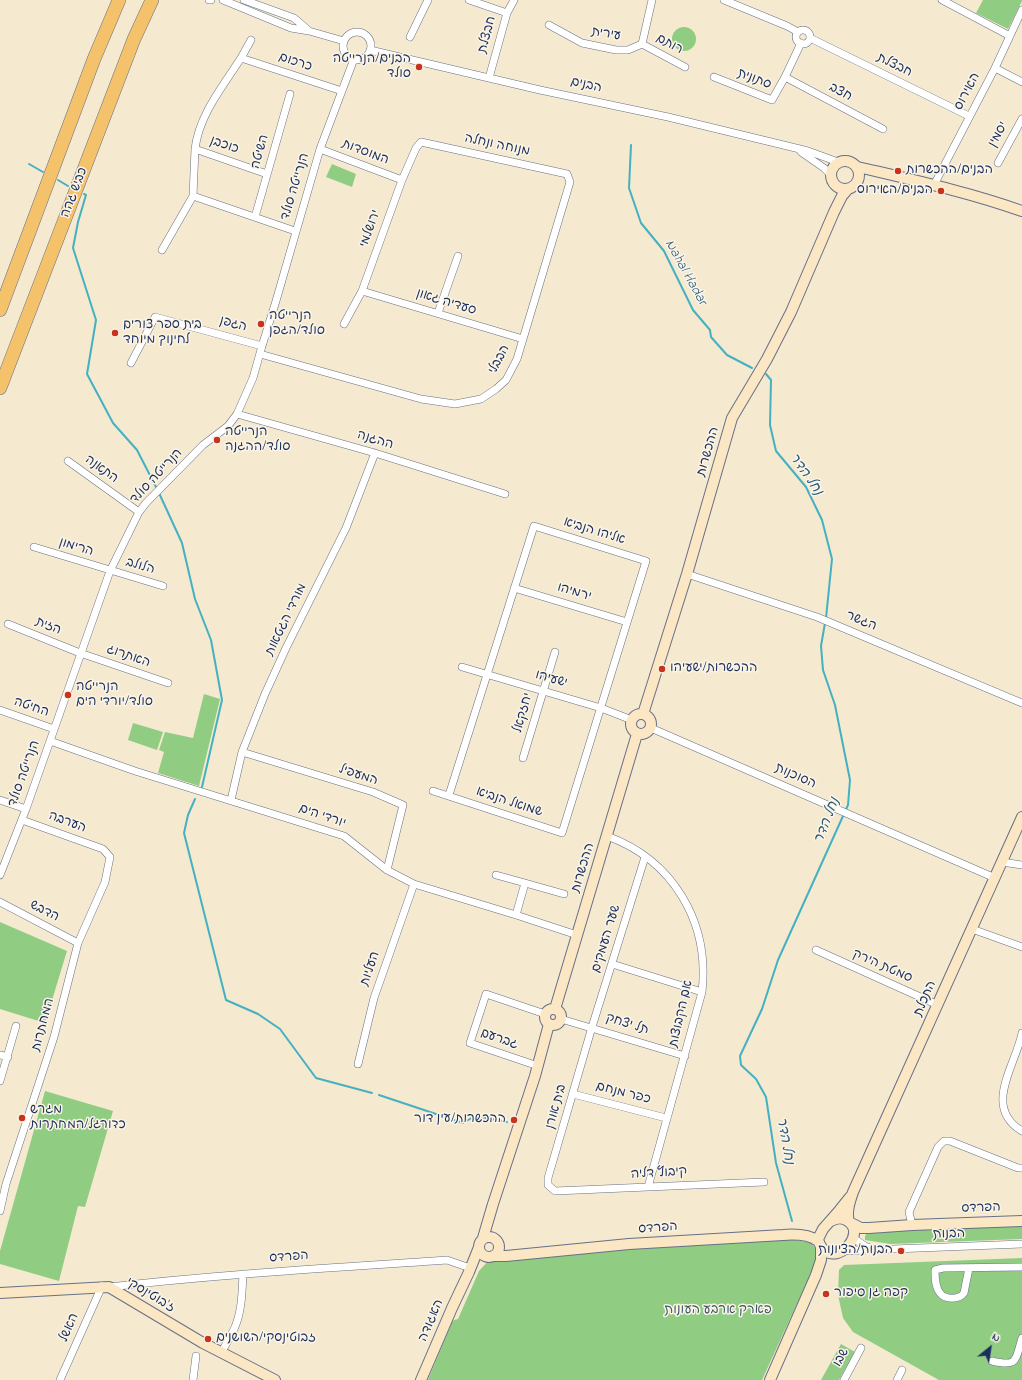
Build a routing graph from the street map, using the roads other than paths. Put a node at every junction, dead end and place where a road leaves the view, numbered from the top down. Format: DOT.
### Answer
graph roads {
  1 [pos="119,0"];
  2 [pos="152,0"];
  3 [pos="223,0"];
  4 [pos="244,0"];
  5 [pos="428,0"];
  6 [pos="469,0"];
  7 [pos="514,0"];
  8 [pos="652,0"];
  9 [pos="726,0"];
  10 [pos="943,0"];
  11 [pos="1022,10"];
  12 [pos="507,13"];
  13 [pos="549,25"];
  14 [pos="309,31"];
  15 [pos="798,32"];
  16 [pos="1010,36"];
  17 [pos="410,37"];
  18 [pos="810,38"];
  19 [pos="250,40"];
  20 [pos="344,41"];
  21 [pos="800,43"];
  22 [pos="642,44"];
  23 [pos="370,50"];
  24 [pos="241,58"];
  25 [pos="354,60"];
  26 [pos="685,67"];
  27 [pos="995,68"];
  28 [pos="714,77"];
  29 [pos="785,77"];
  30 [pos="489,78"];
  31 [pos="1022,82"];
  32 [pos="342,91"];
  33 [pos="290,94"];
  34 [pos="969,116"];
  35 [pos="1022,119"];
  36 [pos="883,129"];
  37 [pos="421,142"];
  38 [pos="194,149"];
  39 [pos="320,149"];
  40 [pos="796,149"];
  41 [pos="838,162"];
  42 [pos="998,163"];
  43 [pos="858,167"];
  44 [pos="267,174"];
  45 [pos="567,174"];
  46 [pos="831,175"];
  47 [pos="891,175"];
  48 [pos="402,180"];
  49 [pos="859,180"];
  50 [pos="934,185"];
  51 [pos="836,186"];
  52 [pos="848,188"];
  53 [pos="193,196"];
  54 [pos="1022,210"];
  55 [pos="834,212"];
  56 [pos="255,217"];
  57 [pos="295,231"];
  58 [pos="162,250"];
  59 [pos="458,256"];
  60 [pos="362,291"];
  61 [pos="0,310"];
  62 [pos="438,313"];
  63 [pos="344,324"];
  64 [pos="523,339"];
  65 [pos="262,346"];
  66 [pos="260,354"];
  67 [pos="131,363"];
  68 [pos="0,388"];
  69 [pos="237,414"];
  70 [pos="375,453"];
  71 [pos="68,461"];
  72 [pos="505,494"];
  73 [pos="140,512"];
  74 [pos="34,548"];
  75 [pos="110,571"];
  76 [pos="687,574"];
  77 [pos="163,586"];
  78 [pos="514,588"];
  79 [pos="628,622"];
  80 [pos="8,624"];
  81 [pos="555,652"];
  82 [pos="80,653"];
  83 [pos="462,667"];
  84 [pos="487,674"];
  85 [pos="168,683"];
  86 [pos="543,691"];
  87 [pos="1022,703"];
  88 [pos="601,708"];
  89 [pos="0,710"];
  90 [pos="643,714"];
  91 [pos="632,720"];
  92 [pos="651,728"];
  93 [pos="54,729"];
  94 [pos="637,734"];
  95 [pos="50,741"];
  96 [pos="242,752"];
  97 [pos="523,758"];
  98 [pos="433,791"];
  99 [pos="448,796"];
  100 [pos="0,800"];
  101 [pos="231,800"];
  102 [pos="26,809"];
  103 [pos="1022,817"];
  104 [pos="22,820"];
  105 [pos="562,833"];
  106 [pos="607,836"];
  107 [pos="103,849"];
  108 [pos="645,857"];
  109 [pos="1002,862"];
  110 [pos="1022,865"];
  111 [pos="387,870"];
  112 [pos="0,875"];
  113 [pos="496,875"];
  114 [pos="995,878"];
  115 [pos="525,883"];
  116 [pos="414,884"];
  117 [pos="564,894"];
  118 [pos="0,902"];
  119 [pos="516,915"];
  120 [pos="972,930"];
  121 [pos="577,935"];
  122 [pos="78,943"];
  123 [pos="1022,947"];
  124 [pos="816,950"];
  125 [pos="612,964"];
  126 [pos="702,992"];
  127 [pos="938,1005"];
  128 [pos="555,1009"];
  129 [pos="547,1019"];
  130 [pos="561,1019"];
  131 [pos="16,1026"];
  132 [pos="592,1027"];
  133 [pos="1022,1033"];
  134 [pos="0,1055"];
  135 [pos="685,1056"];
  136 [pos="8,1057"];
  137 [pos="358,1064"];
  138 [pos="538,1066"];
  139 [pos="0,1081"];
  140 [pos="573,1094"];
  141 [pos="666,1118"];
  142 [pos="1022,1131"];
  143 [pos="1022,1168"];
  144 [pos="764,1182"];
  145 [pos="3,1183"];
  146 [pos="648,1187"];
  147 [pos="555,1191"];
  148 [pos="853,1192"];
  149 [pos="0,1211"];
  150 [pos="490,1215"];
  151 [pos="1022,1221"];
  152 [pos="829,1222"];
  153 [pos="850,1222"];
  154 [pos="912,1225"];
  155 [pos="869,1228"];
  156 [pos="797,1234"];
  157 [pos="854,1237"];
  158 [pos="481,1242"];
  159 [pos="497,1242"];
  160 [pos="819,1244"];
  161 [pos="1022,1244"];
  162 [pos="878,1249"];
  163 [pos="841,1252"];
  164 [pos="521,1254"];
  165 [pos="490,1256"];
  166 [pos="1022,1267"];
  167 [pos="969,1268"];
  168 [pos="470,1270"];
  169 [pos="242,1274"];
  170 [pos="816,1275"];
  171 [pos="106,1286"];
  172 [pos="0,1293"];
  173 [pos="1022,1338"];
  174 [pos="861,1348"];
  175 [pos="221,1353"];
  176 [pos="196,1356"];
  177 [pos="992,1361"];
  178 [pos="902,1370"];
  179 [pos="60,1380"];
  180 [pos="193,1380"];
  181 [pos="275,1380"];
  182 [pos="421,1380"];
  183 [pos="770,1380"];
  184 [pos="844,1380"];
  185 [pos="897,1380"];
  1 -- 61 [label="highway"];
  2 -- 68 [label="highway, כביש גהה"];
  3 -- 14 [label="street"];
  4 -- 14 [label="street"];
  5 -- 17 [label="street"];
  6 -- 12 [label="street"];
  7 -- 12 [label="street, חבצלת"];
  8 -- 22 [label="street"];
  9 -- 15 [label="street"];
  10 -- 16 [label="street"];
  11 -- 16 [label="street, האירוס"];
  12 -- 30 [label="street, חבצלת"];
  13 -- 22 [label="street, עירית"];
  14 -- 20 [label="street"];
  15 -- 18 [label="street"];
  15 -- 21 [label="street"];
  16 -- 27 [label="street, האירוס"];
  18 -- 21 [label="street"];
  18 -- 34 [label="street, חבצלת"];
  19 -- 24 [label="street"];
  20 -- 23 [label="street"];
  20 -- 25 [label="street"];
  21 -- 29 [label="street, סתונית"];
  22 -- 26 [label="street, רותם"];
  23 -- 25 [label="street"];
  23 -- 30 [label="street, הבנים"];
  24 -- 32 [label="street, כרכום"];
  24 -- 38 [label="street"];
  25 -- 32 [label="street"];
  27 -- 31 [label="street"];
  27 -- 34 [label="street, האירוס"];
  28 -- 29 [label="street, סתונית"];
  29 -- 36 [label="street, חצב"];
  30 -- 40 [label="street, הבנים"];
  32 -- 39 [label="street"];
  33 -- 44 [label="street, השיטה"];
  34 -- 50 [label="street, האירוס"];
  35 -- 42 [label="street, יסמין"];
  37 -- 45 [label="street, מנוחה ונחלה"];
  37 -- 48 [label="street, ירושלמי"];
  38 -- 44 [label="street, כוכבן"];
  38 -- 53 [label="street, כוכבן"];
  39 -- 48 [label="street, המוסדות"];
  39 -- 57 [label="street, הנרייטה סולד"];
  40 -- 41 [label="street, הבנים"];
  40 -- 46 [label="street, הבנים"];
  41 -- 43 [label="street"];
  41 -- 46 [label="street"];
  43 -- 47 [label="street"];
  43 -- 49 [label="street"];
  44 -- 56 [label="street, השיטה"];
  45 -- 64 [label="street, הבבלי"];
  46 -- 51 [label="street"];
  47 -- 49 [label="street"];
  47 -- 50 [label="street"];
  48 -- 60 [label="street, ירושלמי"];
  49 -- 52 [label="street"];
  50 -- 54 [label="street"];
  51 -- 52 [label="street"];
  51 -- 55 [label="street, ההכשרות"];
  52 -- 55 [label="street, ההכשרות"];
  53 -- 56 [label="street"];
  53 -- 58 [label="street, כוכבן"];
  55 -- 76 [label="street, ההכשרות"];
  56 -- 57 [label="street"];
  57 -- 65 [label="street, הנרייטה סולד"];
  59 -- 62 [label="street"];
  60 -- 62 [label="street, סעדיה גאון"];
  60 -- 63 [label="street, ירושלמי"];
  62 -- 64 [label="street, סעדיה גאון"];
  64 -- 66 [label="street, הבבלי"];
  65 -- 66 [label="street, הנרייטה סולד"];
  65 -- 67 [label="street, הגפן"];
  66 -- 69 [label="street, הנרייטה סולד"];
  69 -- 70 [label="street, ההגנה"];
  69 -- 73 [label="street, הנרייטה סולד"];
  70 -- 72 [label="street, ההגנה"];
  70 -- 96 [label="street, מורדי הגטאות"];
  71 -- 73 [label="street, התאנה"];
  73 -- 75 [label="street, הנרייטה סולד"];
  74 -- 75 [label="street, הרימון"];
  75 -- 77 [label="street, הלולב"];
  75 -- 82 [label="street, הנרייטה סולד"];
  76 -- 87 [label="street, הגשר"];
  76 -- 90 [label="street, ההכשרות"];
  78 -- 79 [label="street, ירמיהו"];
  78 -- 79 [label="street, אליהו הנביא"];
  78 -- 84 [label="street, אליהו הנביא"];
  79 -- 88 [label="street, אליהו הנביא"];
  80 -- 82 [label="street, הזית"];
  81 -- 86 [label="street, יחזקאל"];
  82 -- 85 [label="street, האתרוג"];
  82 -- 93 [label="street, הנרייטה סולד"];
  83 -- 84 [label="street, ישעיהו"];
  84 -- 86 [label="street, ישעיהו"];
  84 -- 99 [label="street, אליהו הנביא"];
  86 -- 88 [label="street, ישעיהו"];
  86 -- 97 [label="street, יחזקאל"];
  88 -- 91 [label="street, ישעיהו"];
  88 -- 105 [label="street, אליהו הנביא"];
  89 -- 93 [label="street, החיטה"];
  90 -- 91 [label="street"];
  90 -- 92 [label="street"];
  91 -- 94 [label="street"];
  92 -- 94 [label="street"];
  92 -- 114 [label="street, הסוכנות"];
  93 -- 95 [label="street, הנרייטה סולד"];
  94 -- 106 [label="street, ההכשרות"];
  95 -- 101 [label="street, יורדי הים"];
  95 -- 102 [label="street, הנרייטה סולד"];
  96 -- 101 [label="street, מורדי הגטאות"];
  96 -- 111 [label="street, המעפיל"];
  98 -- 99 [label="street, שמואל הנביא"];
  99 -- 105 [label="street, שמואל הנביא"];
  100 -- 102 [label="street"];
  101 -- 111 [label="street, יורדי הים"];
  102 -- 104 [label="street, הנרייטה סולד"];
  103 -- 109 [label="street, התכלת"];
  104 -- 107 [label="street, הערבה"];
  104 -- 112 [label="street, הנרייטה סולד"];
  106 -- 108 [label="street, אם הקבוצות"];
  106 -- 121 [label="street, ההכשרות"];
  107 -- 122 [label="street, המחתרות"];
  108 -- 125 [label="street, שער העמקים"];
  108 -- 126 [label="street, אם הקבוצות"];
  109 -- 110 [label="street"];
  109 -- 114 [label="street, התכלת"];
  111 -- 116 [label="street, יורדי הים"];
  113 -- 115 [label="street"];
  114 -- 120 [label="street, התכלת"];
  115 -- 117 [label="street"];
  115 -- 119 [label="street"];
  116 -- 119 [label="street, יורדי הים"];
  116 -- 137 [label="street, העליות"];
  118 -- 122 [label="street, הדבש"];
  119 -- 121 [label="street, יורדי הים"];
  120 -- 123 [label="street"];
  120 -- 127 [label="street, התכלת"];
  121 -- 128 [label="street, ההכשרות"];
  122 -- 145 [label="street, המחתרות"];
  124 -- 127 [label="street, סמטת הירק"];
  125 -- 126 [label="street"];
  125 -- 132 [label="street, שער העמקים"];
  126 -- 135 [label="street, אם הקבוצות"];
  127 -- 148 [label="street, התכלת"];
  128 -- 129 [label="street"];
  128 -- 130 [label="street"];
  129 -- 130 [label="street"];
  129 -- 138 [label="street"];
  129 -- 138 [label="street, גברעם"];
  130 -- 132 [label="street, תל יצחק"];
  131 -- 136 [label="street"];
  132 -- 135 [label="street, תל יצחק"];
  132 -- 140 [label="street, בית אורן"];
  133 -- 142 [label="street"];
  134 -- 136 [label="street"];
  135 -- 141 [label="street, אם הקבוצות"];
  136 -- 139 [label="street"];
  138 -- 150 [label="street"];
  140 -- 141 [label="street, כפר מנחם"];
  140 -- 147 [label="street, בית אורן"];
  141 -- 146 [label="street, אם הקבוצות"];
  143 -- 154 [label="street"];
  144 -- 146 [label="street, קיבוץ דליה"];
  145 -- 149 [label="street, המחתרות"];
  146 -- 147 [label="street, קיבוץ דליה"];
  148 -- 152 [label="street, התכלת"];
  148 -- 153 [label="street, התכלת"];
  150 -- 158 [label="street"];
  150 -- 159 [label="street"];
  151 -- 154 [label="street, הפרדס"];
  152 -- 153 [label="street"];
  152 -- 156 [label="street, הפרדס"];
  152 -- 160 [label="street"];
  153 -- 155 [label="street, הפרדס"];
  153 -- 157 [label="street"];
  154 -- 155 [label="street, הפרדס"];
  155 -- 157 [label="street, הפרדס"];
  156 -- 160 [label="street, הפרדס"];
  156 -- 164 [label="street, הפרדס"];
  157 -- 162 [label="street, הבנות"];
  157 -- 163 [label="street"];
  158 -- 159 [label="street"];
  158 -- 165 [label="street"];
  158 -- 168 [label="street, האגודה"];
  159 -- 164 [label="street, הפרדס"];
  159 -- 165 [label="street"];
  160 -- 163 [label="street"];
  160 -- 170 [label="street"];
  161 -- 162 [label="street, הבנות"];
  162 -- 163 [label="street, הבנות"];
  163 -- 170 [label="street"];
  164 -- 165 [label="street, הפרדס"];
  165 -- 168 [label="street, האגודה"];
  166 -- 167 [label="street"];
  167 -- 167 [label="street"];
  168 -- 169 [label="street, הפרדס"];
  168 -- 182 [label="street, האגודה"];
  169 -- 171 [label="street, הפרדס"];
  169 -- 175 [label="street"];
  170 -- 183 [label="street"];
  171 -- 172 [label="street"];
  171 -- 175 [label="street, ז'בוטינסקי"];
  171 -- 179 [label="street, האשל"];
  173 -- 177 [label="street"];
  174 -- 184 [label="street, שבו"];
  175 -- 181 [label="street, ז'בוטינסקי"];
  176 -- 180 [label="street"];
  178 -- 185 [label="street"];
}
